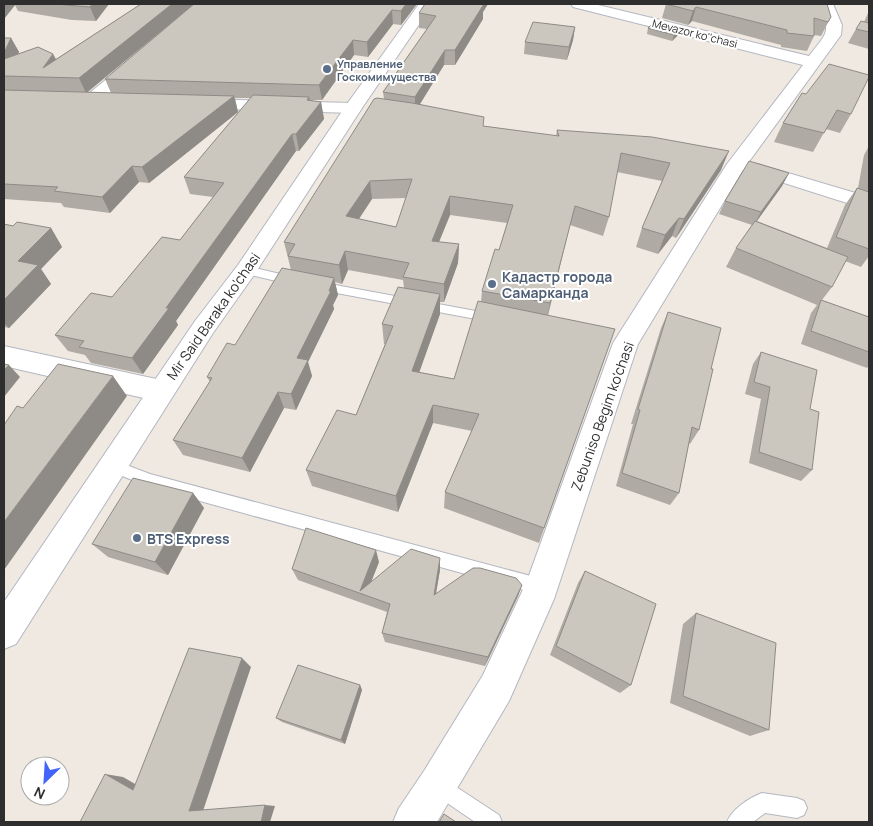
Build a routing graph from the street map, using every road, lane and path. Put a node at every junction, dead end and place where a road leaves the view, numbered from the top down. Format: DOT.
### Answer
graph roads {
  1 [pos="426,4"];
  2 [pos="578,4"];
  3 [pos="838,19"];
  4 [pos="152,49"];
  5 [pos="812,62"];
  6 [pos="72,100"];
  7 [pos="92,100"];
  8 [pos="121,101"];
  9 [pos="179,103"];
  10 [pos="359,109"];
  11 [pos="733,164"];
  12 [pos="869,204"];
  13 [pos="246,270"];
  14 [pos="500,320"];
  15 [pos="4,356"];
  16 [pos="161,391"];
  17 [pos="113,466"];
  18 [pos="542,587"];
  19 [pos="4,632"];
  20 [pos="438,785"];
  21 [pos="797,808"];
  22 [pos="413,822"];
  23 [pos="492,822"];
  24 [pos="737,822"];
  1 -- 10 [label="street, Mir Said Baraka ko'chasi"];
  2 -- 5 [label="street, Mevazor ko''chasi"];
  3 -- 5 [label="street, Zebuniso Begim ko'chasi"];
  4 -- 7 [label="street"];
  5 -- 11 [label="street, Zebuniso Begim ko'chasi"];
  6 -- 7 [label="street"];
  7 -- 8 [label="street"];
  9 -- 10 [label="street"];
  10 -- 13 [label="street, Mir Said Baraka ko'chasi"];
  11 -- 12 [label="street"];
  11 -- 18 [label="street, Zebuniso Begim ko'chasi"];
  13 -- 14 [label="lane"];
  13 -- 16 [label="street, Mir Said Baraka ko'chasi"];
  15 -- 16 [label="street"];
  16 -- 17 [label="street, Mir Said Baraka ko'chasi"];
  17 -- 18 [label="lane"];
  17 -- 19 [label="street, Mir Said Baraka ko'chasi"];
  18 -- 20 [label="street, Zebuniso Begim ko'chasi"];
  20 -- 22 [label="street, Zebuniso Begim ko'chasi"];
  20 -- 23 [label="lane"];
  21 -- 24 [label="lane"];
}
